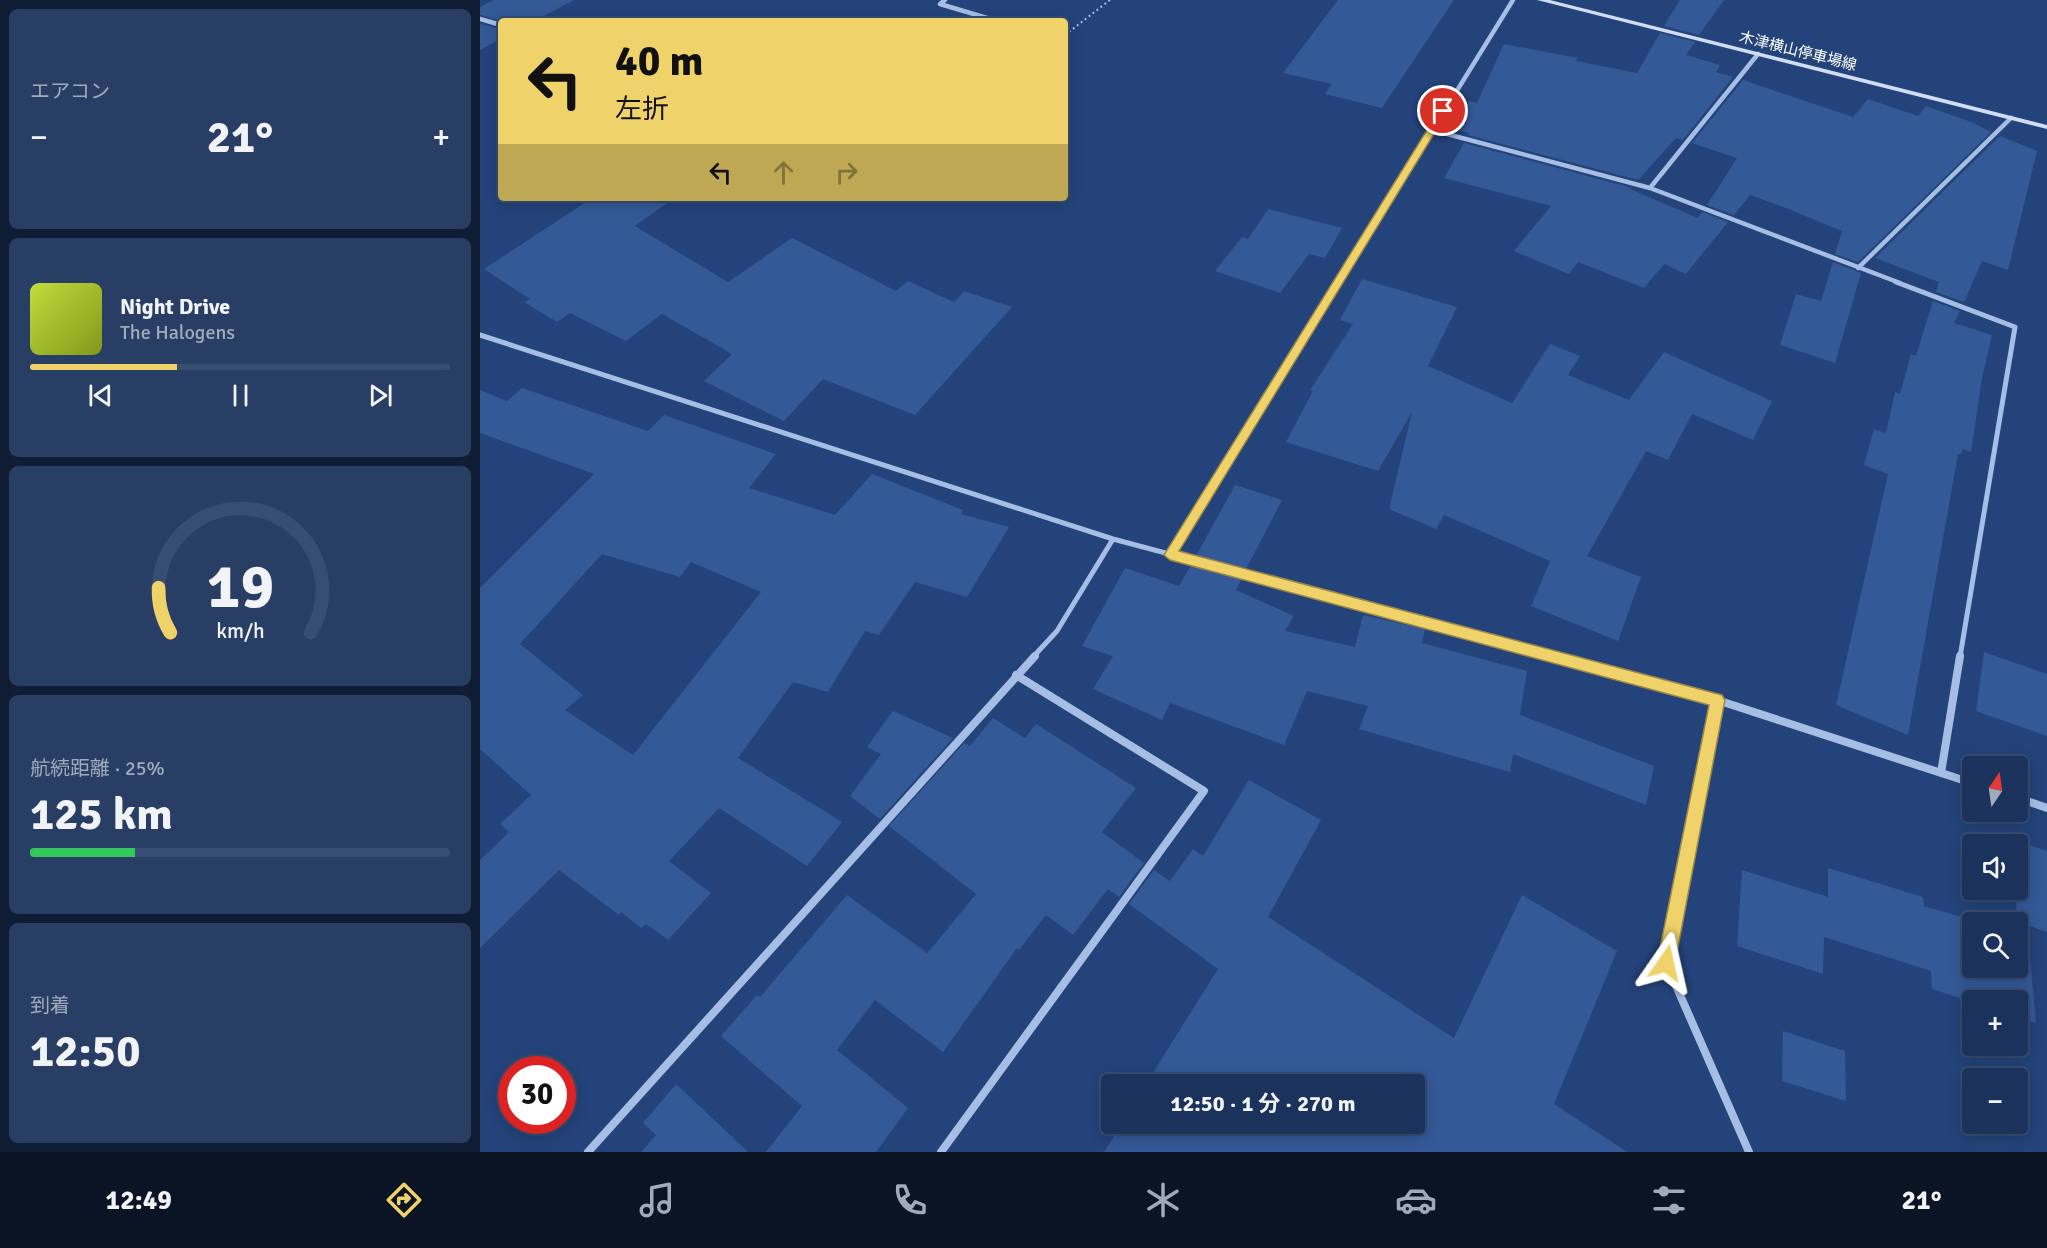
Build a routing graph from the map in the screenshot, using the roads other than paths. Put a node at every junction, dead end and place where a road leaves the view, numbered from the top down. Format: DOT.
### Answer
graph roads {
  1 [pos="945,0"];
  2 [pos="1513,0"];
  3 [pos="1542,0"];
  4 [pos="1553,1"];
  5 [pos="987,18"];
  6 [pos="480,19"];
  7 [pos="498,24"];
  8 [pos="1758,54"];
  9 [pos="2011,118"];
  10 [pos="2047,127"];
  11 [pos="1432,130"];
  12 [pos="1650,188"];
  13 [pos="1858,268"];
  14 [pos="480,335"];
  15 [pos="1113,539"];
  16 [pos="1170,555"];
  17 [pos="1016,675"];
  18 [pos="1717,700"];
  19 [pos="1941,773"];
  20 [pos="1962,780"];
  21 [pos="2028,801"];
  22 [pos="2047,808"];
  23 [pos="588,1152"];
  24 [pos="941,1152"];
  25 [pos="1749,1152"];
  1 -- 5 [label="street"];
  2 -- 11 [label="street"];
  3 -- 4 [label="main road, 木津横山停車場線"];
  4 -- 8 [label="main road, 木津横山停車場線"];
  6 -- 7 [label="street"];
  8 -- 9 [label="main road, 木津横山停車場線"];
  8 -- 12 [label="street"];
  9 -- 10 [label="main road, 木津横山停車場線"];
  9 -- 13 [label="street"];
  11 -- 12 [label="street"];
  11 -- 16 [label="street"];
  12 -- 13 [label="street"];
  13 -- 19 [label="street"];
  14 -- 15 [label="street"];
  15 -- 16 [label="street"];
  15 -- 17 [label="street"];
  16 -- 18 [label="street"];
  17 -- 23 [label="street"];
  17 -- 24 [label="street"];
  18 -- 19 [label="street"];
  18 -- 25 [label="street"];
  19 -- 20 [label="street"];
  21 -- 22 [label="street"];
}
